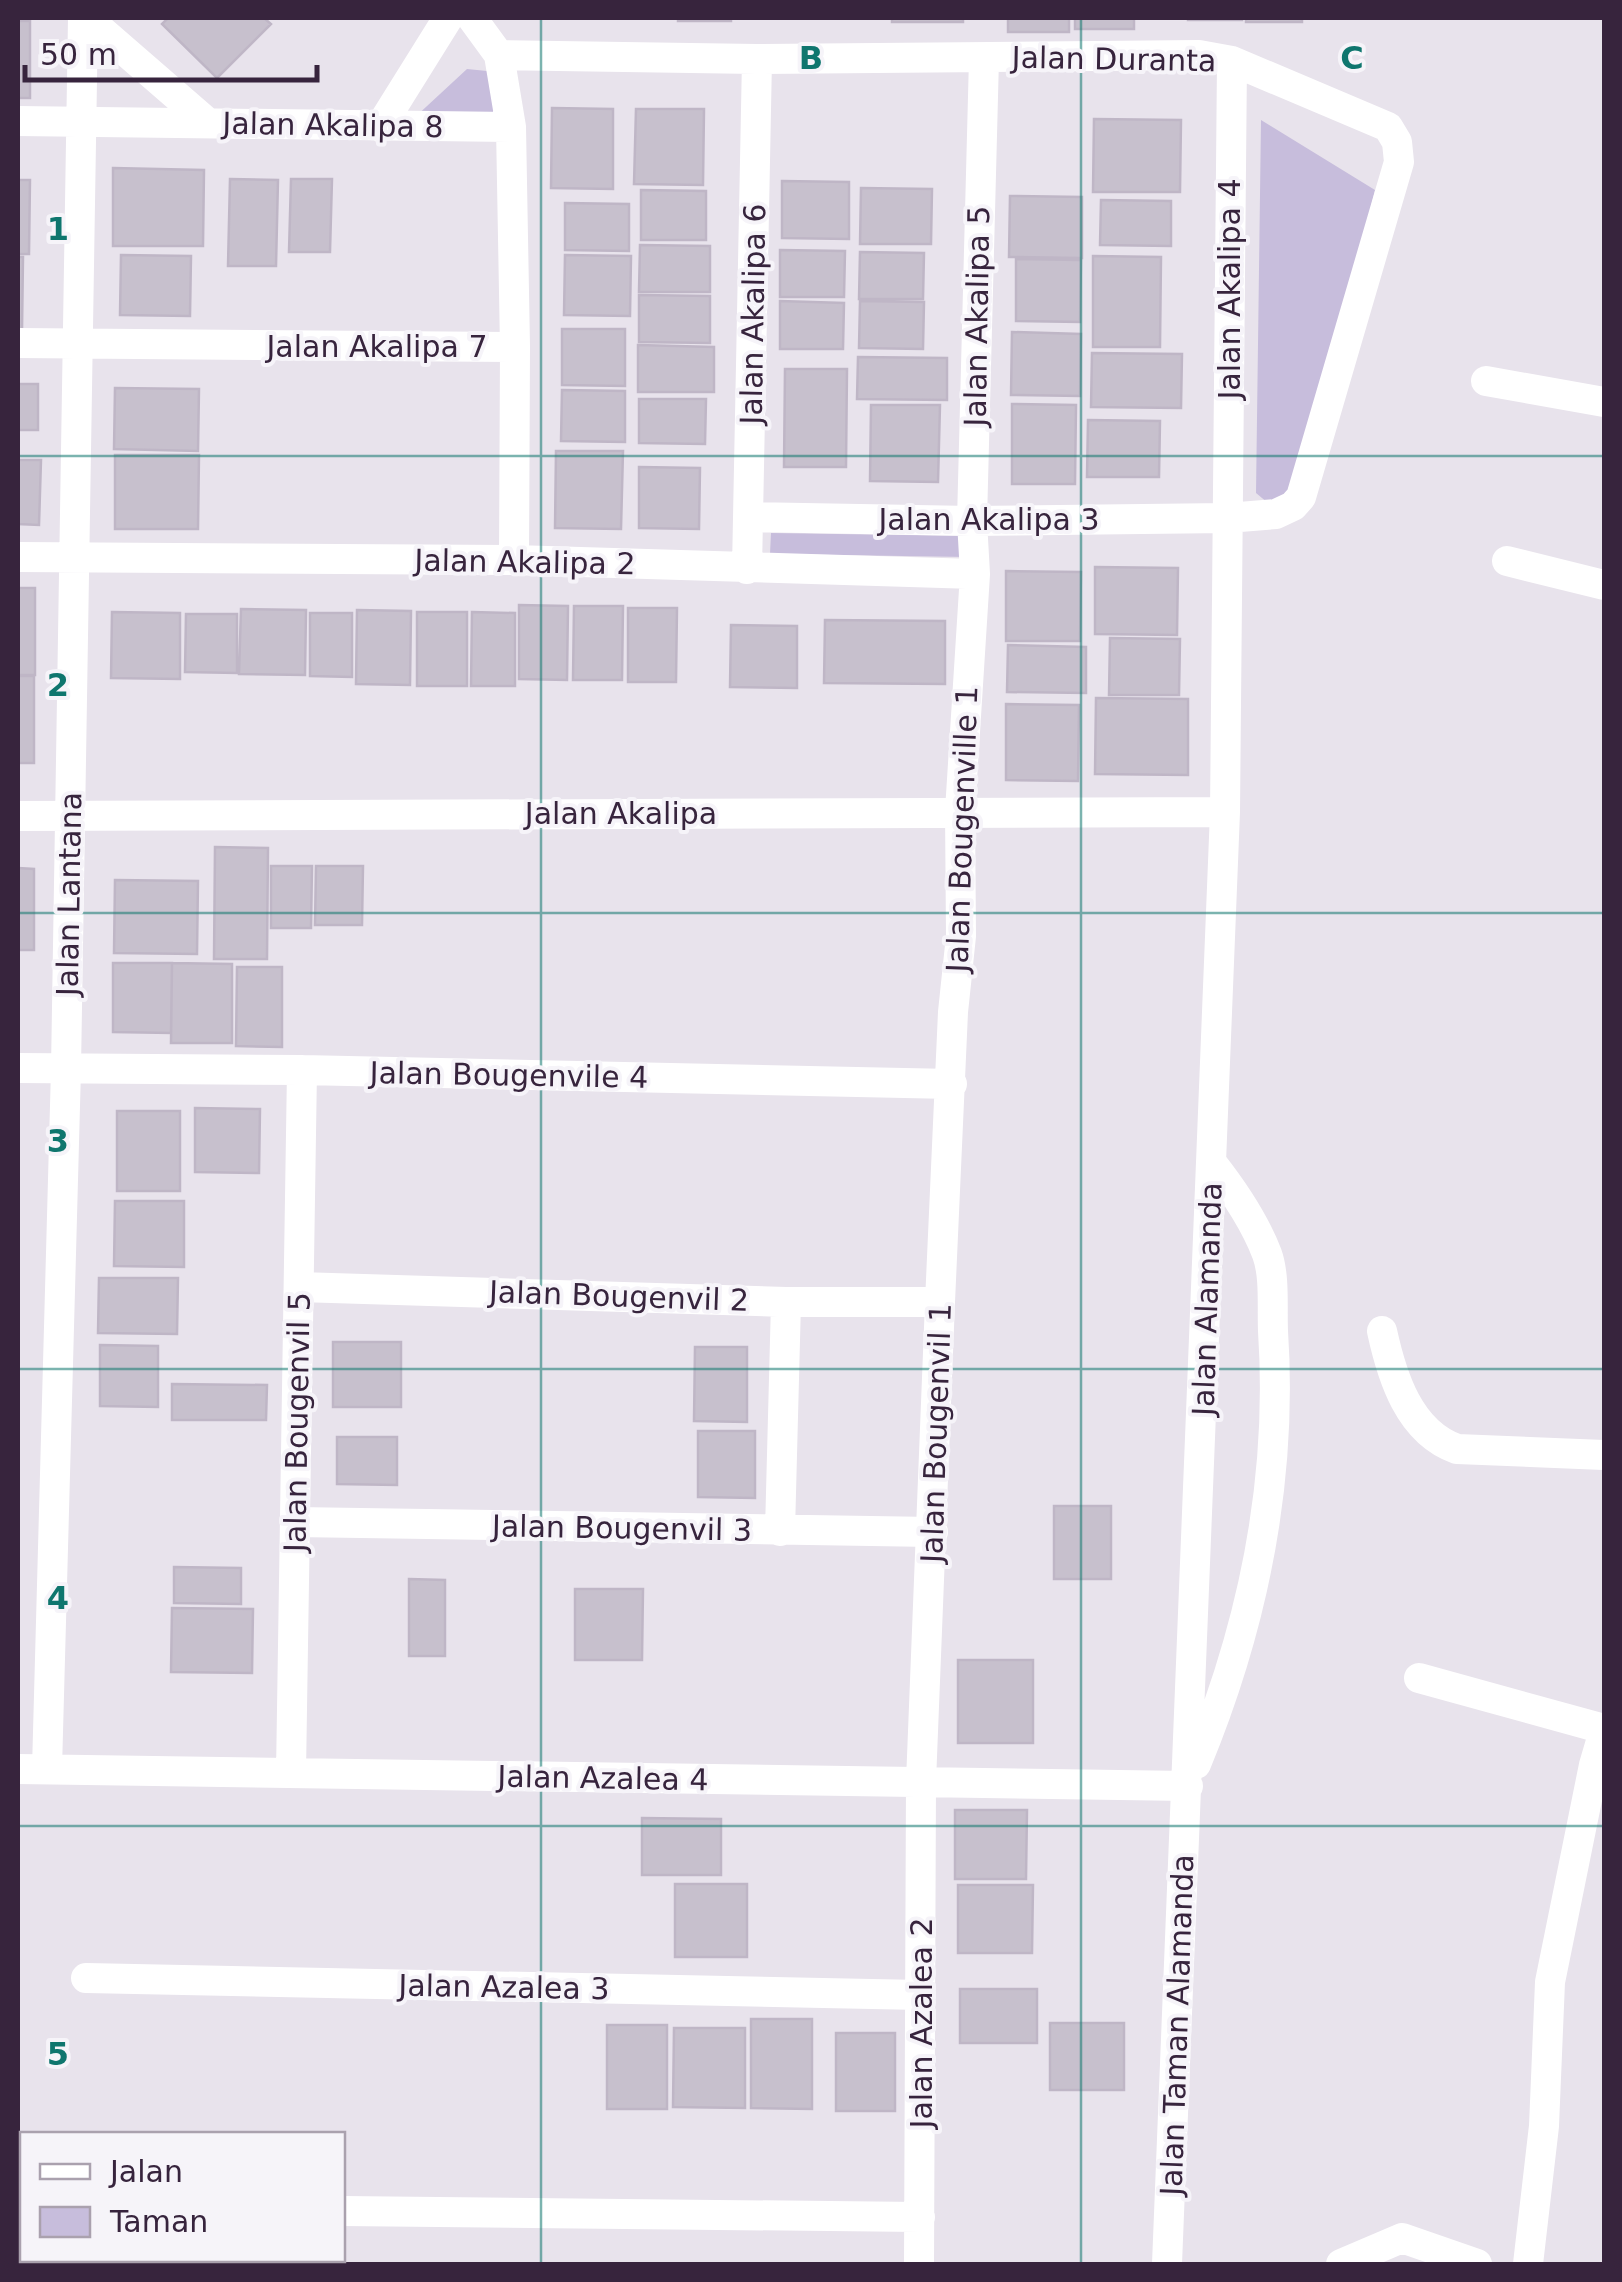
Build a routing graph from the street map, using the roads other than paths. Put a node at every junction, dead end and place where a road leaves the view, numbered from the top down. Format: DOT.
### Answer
graph roads {
  1 [pos="85,18"];
  2 [pos="469,19"];
  3 [pos="499,55"];
  4 [pos="984,58"];
  5 [pos="757,59"];
  6 [pos="1232,60"];
  7 [pos="18,121"];
  8 [pos="82,122"];
  9 [pos="208,124"];
  10 [pos="380,127"];
  11 [pos="511,127"];
  12 [pos="18,343"];
  13 [pos="78,345"];
  14 [pos="516,347"];
  15 [pos="1486,381"];
  16 [pos="1604,402"];
  17 [pos="1301,497"];
  18 [pos="750,518"];
  19 [pos="1227,518"];
  20 [pos="972,521"];
  21 [pos="18,557"];
  22 [pos="74,558"];
  23 [pos="514,560"];
  24 [pos="1507,561"];
  25 [pos="747,569"];
  26 [pos="975,574"];
  27 [pos="1604,585"];
  28 [pos="960,812"];
  29 [pos="1225,812"];
  30 [pos="18,816"];
  31 [pos="70,817"];
  32 [pos="18,1068"];
  33 [pos="66,1069"];
  34 [pos="302,1070"];
  35 [pos="952,1084"];
  36 [pos="1212,1162"];
  37 [pos="298,1286"];
  38 [pos="786,1302"];
  39 [pos="940,1302"];
  40 [pos="1382,1331"];
  41 [pos="1604,1455"];
  42 [pos="295,1522"];
  43 [pos="780,1531"];
  44 [pos="933,1532"];
  45 [pos="1419,1678"];
  46 [pos="1604,1730"];
  47 [pos="32,1769"];
  48 [pos="291,1773"];
  49 [pos="921,1782"];
  50 [pos="1188,1786"];
  51 [pos="86,1978"];
  52 [pos="921,1995"];
  53 [pos="345,2211"];
  54 [pos="920,2217"];
  55 [pos="919,2264"];
  56 [pos="1167,2264"];
  57 [pos="1341,2264"];
  58 [pos="1477,2264"];
  59 [pos="1528,2264"];
  1 -- 8 [label="street, Jalan Lantana"];
  1 -- 9 [label="street"];
  2 -- 3 [label="street"];
  2 -- 10 [label="street"];
  3 -- 5 [label="street, Jalan Duranta"];
  3 -- 11 [label="street"];
  4 -- 5 [label="street, Jalan Duranta"];
  4 -- 6 [label="street, Jalan Duranta"];
  4 -- 20 [label="street, Jalan Akalipa 5"];
  5 -- 18 [label="street, Jalan Akalipa 6"];
  6 -- 17 [label="street, Jalan Duranta"];
  6 -- 19 [label="street, Jalan Akalipa 4"];
  7 -- 8 [label="street, Jalan Akalipa 8"];
  8 -- 9 [label="street, Jalan Akalipa 8"];
  8 -- 13 [label="street, Jalan Lantana"];
  9 -- 10 [label="street, Jalan Akalipa 8"];
  10 -- 11 [label="street, Jalan Akalipa 8"];
  11 -- 14 [label="street, Jalan Akalipa 7"];
  12 -- 13 [label="street, Jalan Akalipa 7"];
  13 -- 14 [label="street, Jalan Akalipa 7"];
  13 -- 22 [label="street, Jalan Lantana"];
  14 -- 23 [label="street"];
  15 -- 16 [label="street"];
  17 -- 19 [label="street, Jalan Akalipa 3"];
  18 -- 20 [label="street, Jalan Akalipa 3"];
  18 -- 25 [label="street, Jalan Akalipa 6"];
  19 -- 20 [label="street, Jalan Akalipa 3"];
  19 -- 29 [label="street"];
  20 -- 26 [label="street, Jalan Akalipa 5"];
  21 -- 22 [label="street, Jalan Akalipa 2"];
  22 -- 23 [label="street, Jalan Akalipa 2"];
  22 -- 31 [label="street, Jalan Lantana"];
  23 -- 25 [label="street, Jalan Akalipa 2"];
  24 -- 27 [label="street"];
  25 -- 26 [label="street, Jalan Akalipa 2"];
  26 -- 28 [label="street, Jalan Bougenville 1"];
  28 -- 29 [label="street, Jalan Akalipa"];
  28 -- 31 [label="street, Jalan Akalipa"];
  28 -- 35 [label="street, Jalan Bougenville 1"];
  29 -- 36 [label="street, Jalan Alamanda"];
  30 -- 31 [label="street, Jalan Akalipa"];
  31 -- 33 [label="street, Jalan Lantana"];
  32 -- 33 [label="street, Jalan Bougenvile 4"];
  33 -- 34 [label="street, Jalan Bougenvile 4"];
  33 -- 47 [label="street, Jalan Lantana"];
  34 -- 35 [label="street, Jalan Bougenvile 4"];
  34 -- 37 [label="street, Jalan Bougenvil 5"];
  35 -- 39 [label="street, Jalan Bougenvil 1"];
  36 -- 50 [label="street, Jalan Alamanda"];
  36 -- 50 [label="street"];
  37 -- 38 [label="street, Jalan Bougenvil 2"];
  37 -- 42 [label="street, Jalan Bougenvil 5"];
  38 -- 39 [label="street, Jalan Bougenvil 2"];
  38 -- 43 [label="street, Jalan Bougenvil 3"];
  39 -- 44 [label="street, Jalan Bougenvil 1"];
  40 -- 41 [label="street"];
  42 -- 43 [label="street, Jalan Bougenvil 3"];
  42 -- 48 [label="street, Jalan Bougenvil 5"];
  43 -- 44 [label="street"];
  44 -- 49 [label="street, Jalan Bougenvil 1"];
  45 -- 46 [label="street"];
  46 -- 59 [label="street"];
  47 -- 48 [label="street, Jalan Azalea 4"];
  48 -- 49 [label="street, Jalan Azalea 4"];
  49 -- 50 [label="street, Jalan Azalea 4"];
  49 -- 52 [label="street, Jalan Azalea 2"];
  50 -- 56 [label="street, Jalan Taman Alamanda"];
  51 -- 52 [label="street, Jalan Azalea 3"];
  52 -- 54 [label="street, Jalan Azalea 2"];
  53 -- 54 [label="street"];
  54 -- 55 [label="street, Jalan Azalea 2"];
  57 -- 58 [label="street"];
}
